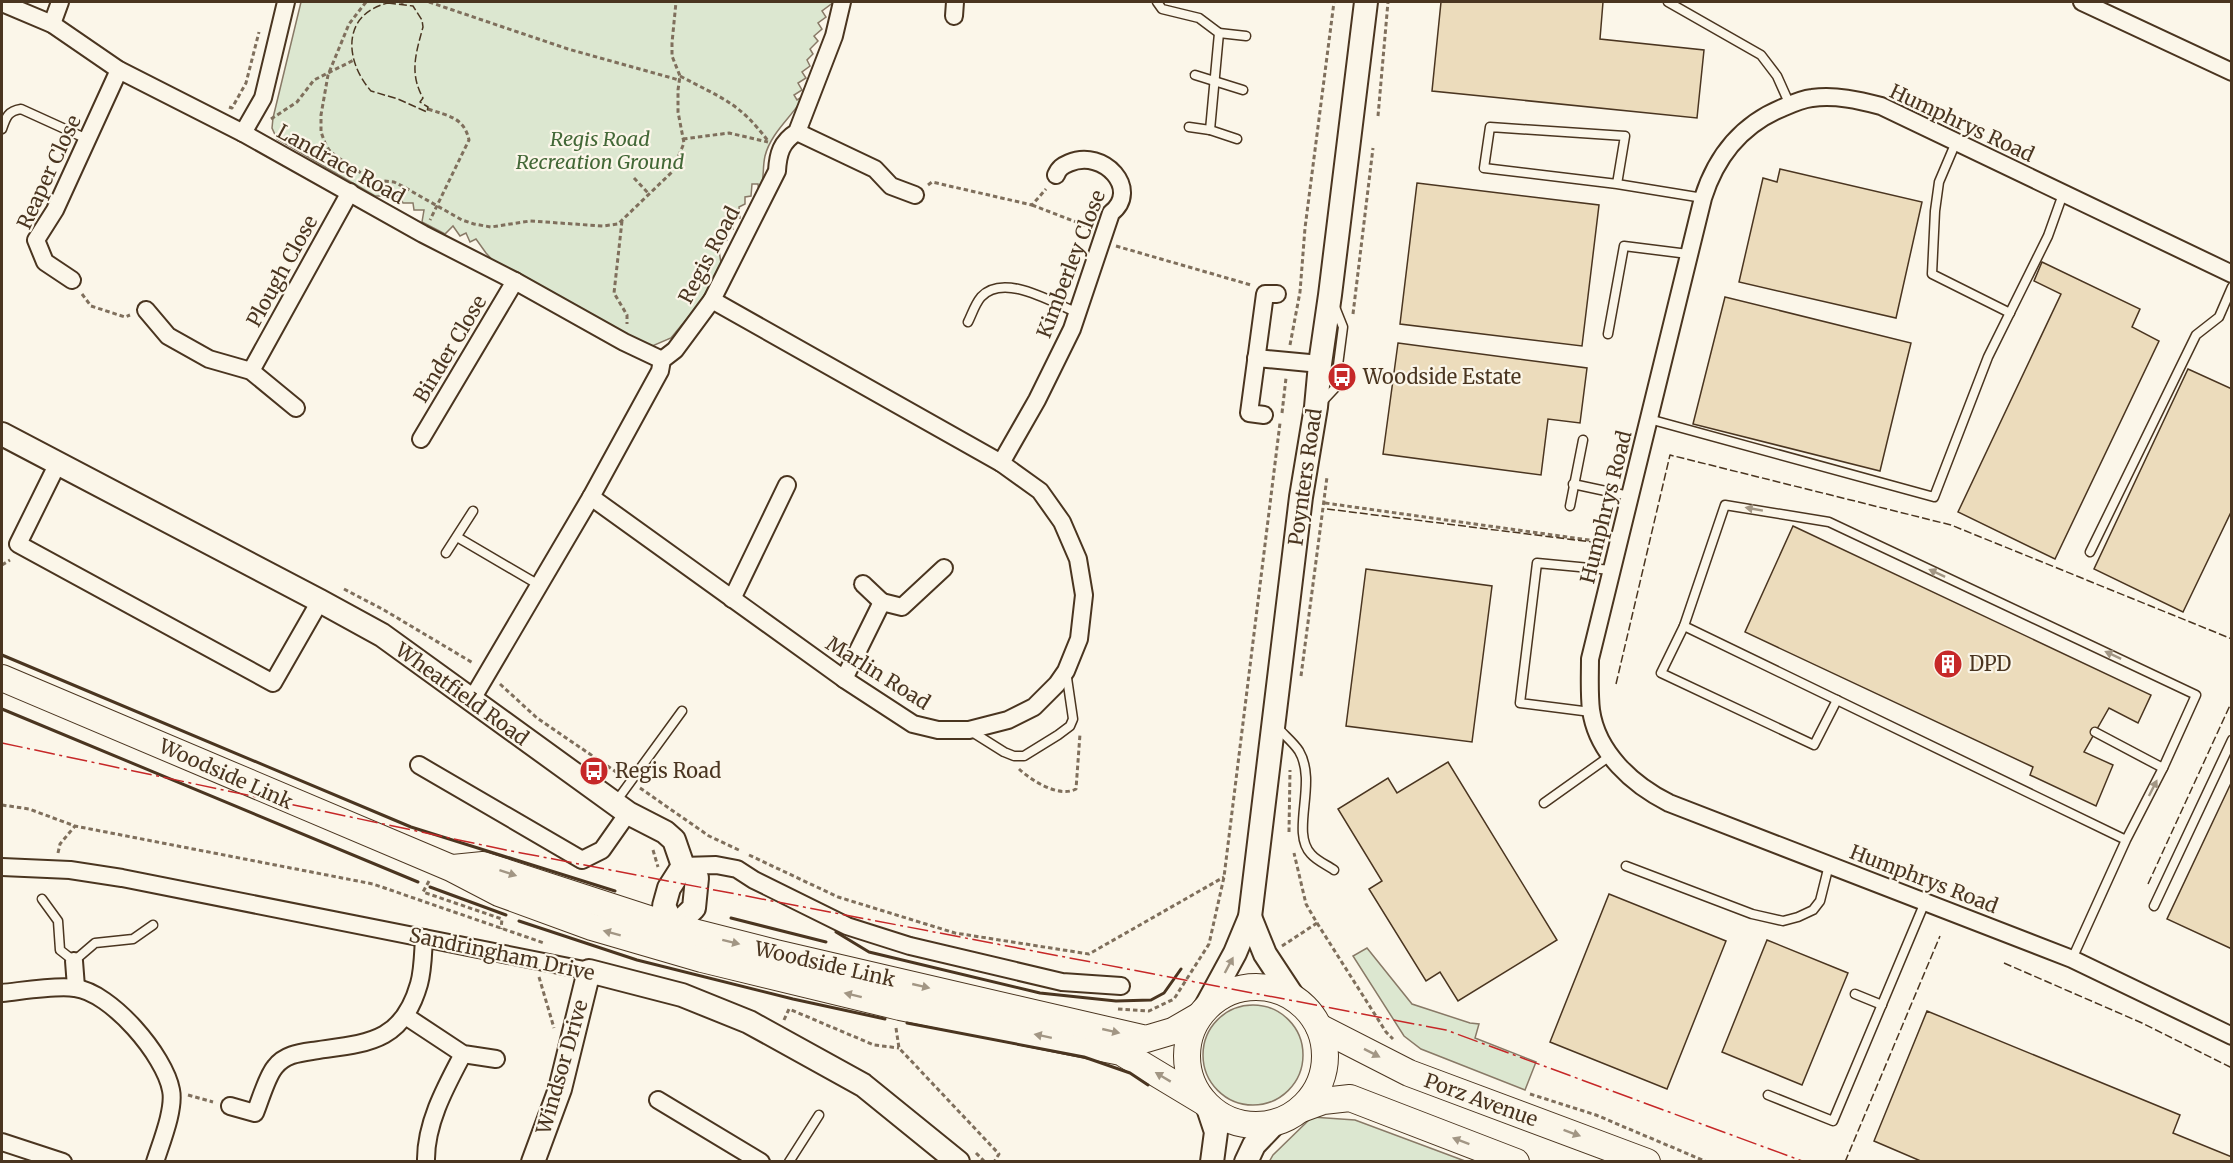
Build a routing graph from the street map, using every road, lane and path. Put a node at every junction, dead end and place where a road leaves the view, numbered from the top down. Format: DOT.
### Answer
graph roads {
  1 [pos="60,2"];
  2 [pos="285,2"];
  3 [pos="366,2"];
  4 [pos="429,2"];
  5 [pos="676,2"];
  6 [pos="842,2"];
  7 [pos="1157,2"];
  8 [pos="1334,2"];
  9 [pos="1366,2"];
  10 [pos="1388,2"];
  11 [pos="1668,2"];
  12 [pos="2082,2"];
  13 [pos="2,3"];
  14 [pos="262,22"];
  15 [pos="52,24"];
  16 [pos="1219,33"];
  17 [pos="1246,36"];
  18 [pos="354,60"];
  19 [pos="119,70"];
  20 [pos="330,71"];
  21 [pos="2232,72"];
  22 [pos="1195,75"];
  23 [pos="680,78"];
  24 [pos="1215,81"];
  25 [pos="1243,90"];
  26 [pos="1790,105"];
  27 [pos="232,108"];
  28 [pos="428,109"];
  29 [pos="1378,116"];
  30 [pos="265,118"];
  31 [pos="1189,127"];
  32 [pos="2,129"];
  33 [pos="1210,130"];
  34 [pos="797,132"];
  35 [pos="243,133"];
  36 [pos="683,139"];
  37 [pos="1237,139"];
  38 [pos="87,140"];
  39 [pos="1956,142"];
  40 [pos="1056,176"];
  41 [pos="634,178"];
  42 [pos="1617,183"];
  43 [pos="350,192"];
  44 [pos="649,194"];
  45 [pos="2063,194"];
  46 [pos="915,195"];
  47 [pos="1703,198"];
  48 [pos="1032,205"];
  49 [pos="437,206"];
  50 [pos="622,220"];
  51 [pos="423,234"];
  52 [pos="1103,237"];
  53 [pos="1688,254"];
  54 [pos="2232,274"];
  55 [pos="72,280"];
  56 [pos="515,281"];
  57 [pos="2232,287"];
  58 [pos="1271,294"];
  59 [pos="1330,295"];
  60 [pos="712,300"];
  61 [pos="146,310"];
  62 [pos="1078,313"];
  63 [pos="2010,313"];
  64 [pos="968,322"];
  65 [pos="627,332"];
  66 [pos="1608,334"];
  67 [pos="1256,358"];
  68 [pos="662,360"];
  69 [pos="1287,361"];
  70 [pos="1320,364"];
  71 [pos="250,371"];
  72 [pos="1316,407"];
  73 [pos="296,408"];
  74 [pos="1264,415"];
  75 [pos="1649,419"];
  76 [pos="2,434"];
  77 [pos="421,439"];
  78 [pos="1583,440"];
  79 [pos="58,463"];
  80 [pos="1001,463"];
  81 [pos="1573,484"];
  82 [pos="787,485"];
  83 [pos="1629,496"];
  84 [pos="591,497"];
  85 [pos="1324,497"];
  86 [pos="1319,502"];
  87 [pos="1324,503"];
  88 [pos="1570,506"];
  89 [pos="473,511"];
  90 [pos="457,537"];
  91 [pos="1617,544"];
  92 [pos="2090,552"];
  93 [pos="446,553"];
  94 [pos="944,568"];
  95 [pos="1611,570"];
  96 [pos="863,584"];
  97 [pos="539,585"];
  98 [pos="732,599"];
  99 [pos="320,601"];
  100 [pos="882,602"];
  101 [pos="1684,626"];
  102 [pos="1066,670"];
  103 [pos="2,678"];
  104 [pos="844,679"];
  105 [pos="496,681"];
  106 [pos="1301,681"];
  107 [pos="1837,700"];
  108 [pos="471,701"];
  109 [pos="1073,710"];
  110 [pos="682,711"];
  111 [pos="1591,712"];
  112 [pos="1275,724"];
  113 [pos="969,730"];
  114 [pos="2095,732"];
  115 [pos="2232,740"];
  116 [pos="1610,756"];
  117 [pos="419,765"];
  118 [pos="1018,768"];
  119 [pos="2163,768"];
  120 [pos="1290,770"];
  121 [pos="631,782"];
  122 [pos="1544,803"];
  123 [pos="2,806"];
  124 [pos="621,808"];
  125 [pos="75,826"];
  126 [pos="1290,839"];
  127 [pos="2126,840"];
  128 [pos="651,845"];
  129 [pos="1293,850"];
  130 [pos="57,857"];
  131 [pos="1829,865"];
  132 [pos="683,866"];
  133 [pos="1626,866"];
  134 [pos="2,867"];
  135 [pos="1334,870"];
  136 [pos="658,872"];
  137 [pos="42,899"];
  138 [pos="1925,901"];
  139 [pos="2154,906"];
  140 [pos="1250,918"];
  141 [pos="1317,923"];
  142 [pos="153,925"];
  143 [pos="424,938"];
  144 [pos="671,938"];
  145 [pos="1282,945"];
  146 [pos="543,952"];
  147 [pos="2072,959"];
  148 [pos="74,961"];
  149 [pos="589,971"];
  150 [pos="538,973"];
  151 [pos="1121,986"];
  152 [pos="76,987"];
  153 [pos="2,993"];
  154 [pos="1855,994"];
  155 [pos="1294,998"];
  156 [pos="1882,1005"];
  157 [pos="1202,1013"];
  158 [pos="407,1017"];
  159 [pos="783,1021"];
  160 [pos="897,1022"];
  161 [pos="554,1028"];
  162 [pos="1319,1028"];
  163 [pos="1386,1032"];
  164 [pos="2232,1036"];
  165 [pos="899,1048"];
  166 [pos="463,1054"];
  167 [pos="496,1059"];
  168 [pos="172,1091"];
  169 [pos="1768,1095"];
  170 [pos="658,1100"];
  171 [pos="1206,1103"];
  172 [pos="230,1106"];
  173 [pos="1301,1109"];
  174 [pos="819,1115"];
  175 [pos="1275,1123"];
  176 [pos="2,1142"];
  177 [pos="22,1155"];
  178 [pos="63,1161"];
  179 [pos="155,1161"];
  180 [pos="426,1161"];
  181 [pos="533,1161"];
  182 [pos="761,1161"];
  183 [pos="789,1161"];
  184 [pos="958,1161"];
  185 [pos="994,1161"];
  186 [pos="1212,1161"];
  187 [pos="1246,1161"];
  188 [pos="1516,1161"];
  189 [pos="1647,1161"];
  1 -- 15 [label="street"];
  2 -- 35 [label="street"];
  3 -- 20 [label="path"];
  4 -- 23 [label="path"];
  5 -- 23 [label="path"];
  6 -- 34 [label="street, Regis Road"];
  7 -- 16 [label="lane"];
  8 -- 69 [label="path"];
  9 -- 59 [label="street, Poynters Road"];
  10 -- 29 [label="path"];
  11 -- 26 [label="lane"];
  12 -- 21 [label="street"];
  13 -- 15 [label="street, Landrace Road"];
  14 -- 27 [label="path"];
  15 -- 19 [label="street, Landrace Road"];
  16 -- 17 [label="lane"];
  16 -- 24 [label="lane"];
  18 -- 20 [label="path"];
  19 -- 35 [label="street, Landrace Road"];
  19 -- 38 [label="street, Reaper Close"];
  20 -- 30 [label="path"];
  20 -- 49 [label="path"];
  22 -- 24 [label="lane"];
  23 -- 36 [label="path"];
  23 -- 36 [label="path"];
  24 -- 25 [label="lane"];
  24 -- 33 [label="lane"];
  26 -- 39 [label="street, Humphrys Road"];
  26 -- 47 [label="street, Humphrys Road"];
  28 -- 49 [label="path"];
  31 -- 33 [label="lane"];
  32 -- 38 [label="lane"];
  33 -- 37 [label="lane"];
  34 -- 46 [label="street"];
  34 -- 60 [label="street, Regis Road"];
  35 -- 43 [label="street, Landrace Road"];
  36 -- 44 [label="path"];
  38 -- 55 [label="street, Reaper Close"];
  39 -- 45 [label="street, Humphrys Road"];
  39 -- 63 [label="lane"];
  40 -- 48 [label="path"];
  40 -- 52 [label="street, Kimberley Close"];
  41 -- 44 [label="path"];
  42 -- 42 [label="lane"];
  42 -- 47 [label="lane"];
  43 -- 51 [label="street, Landrace Road"];
  43 -- 71 [label="street, Plough Close"];
  44 -- 50 [label="path"];
  45 -- 54 [label="street, Humphrys Road"];
  45 -- 63 [label="lane"];
  46 -- 48 [label="path"];
  47 -- 53 [label="street, Humphrys Road"];
  48 -- 52 [label="path"];
  49 -- 50 [label="path"];
  49 -- 51 [label="path"];
  50 -- 65 [label="path"];
  51 -- 56 [label="street, Landrace Road"];
  52 -- 58 [label="path"];
  52 -- 62 [label="street, Kimberley Close"];
  53 -- 66 [label="lane"];
  53 -- 75 [label="street, Humphrys Road"];
  55 -- 61 [label="path"];
  56 -- 68 [label="street, Landrace Road"];
  56 -- 77 [label="street, Binder Close"];
  57 -- 92 [label="lane"];
  58 -- 67 [label="street"];
  59 -- 70 [label="street, Poynters Road"];
  59 -- 72 [label="lane"];
  60 -- 68 [label="street, Regis Road"];
  60 -- 80 [label="street, Marlin Road"];
  61 -- 71 [label="street"];
  62 -- 64 [label="lane"];
  62 -- 80 [label="street, Kimberley Close"];
  63 -- 75 [label="lane"];
  67 -- 69 [label="street"];
  67 -- 74 [label="street"];
  68 -- 84 [label="street, Regis Road"];
  69 -- 70 [label="street"];
  69 -- 121 [label="path"];
  70 -- 72 [label="street, Poynters Road"];
  71 -- 73 [label="street"];
  72 -- 112 [label="street, Poynters Road"];
  75 -- 83 [label="street, Humphrys Road"];
  76 -- 79 [label="street, Wheatfield Road"];
  78 -- 81 [label="lane"];
  79 -- 99 [label="street, Wheatfield Road"];
  79 -- 99 [label="street"];
  80 -- 102 [label="street, Marlin Road"];
  81 -- 83 [label="lane"];
  81 -- 88 [label="lane"];
  82 -- 98 [label="street"];
  83 -- 91 [label="street, Humphrys Road"];
  84 -- 97 [label="street, Regis Road"];
  84 -- 98 [label="street, Marlin Road"];
  85 -- 87 [label="path"];
  86 -- 87 [label="path"];
  87 -- 91 [label="path"];
  87 -- 106 [label="path"];
  89 -- 90 [label="lane"];
  90 -- 93 [label="lane"];
  90 -- 97 [label="lane"];
  91 -- 95 [label="street, Humphrys Road"];
  94 -- 100 [label="street"];
  95 -- 111 [label="street, Humphrys Road"];
  95 -- 111 [label="lane"];
  96 -- 100 [label="street"];
  97 -- 108 [label="street, Regis Road"];
  98 -- 104 [label="street, Marlin Road"];
  99 -- 108 [label="street, Wheatfield Road"];
  100 -- 104 [label="street"];
  101 -- 107 [label="lane"];
  101 -- 107 [label="lane"];
  119 -- 101 [label="lane, one-way"];
  102 -- 109 [label="lane"];
  102 -- 113 [label="street, Marlin Road"];
  103 -- 144 [label="main road, Woodside Link"];
  104 -- 113 [label="street, Marlin Road"];
  105 -- 121 [label="path"];
  107 -- 127 [label="lane"];
  108 -- 124 [label="street, Wheatfield Road"];
  109 -- 113 [label="lane"];
  109 -- 118 [label="path"];
  110 -- 121 [label="lane"];
  111 -- 116 [label="street, Humphrys Road"];
  112 -- 135 [label="lane"];
  112 -- 140 [label="street, Poynters Road"];
  114 -- 119 [label="lane"];
  115 -- 139 [label="lane"];
  116 -- 122 [label="lane"];
  116 -- 131 [label="street, Humphrys Road"];
  117 -- 124 [label="street"];
  127 -- 119 [label="lane, one-way"];
  120 -- 126 [label="path"];
  121 -- 124 [label="lane"];
  123 -- 125 [label="path"];
  124 -- 132 [label="street, Wheatfield Road"];
  125 -- 130 [label="path"];
  125 -- 146 [label="path"];
  127 -- 147 [label="lane"];
  128 -- 136 [label="path"];
  129 -- 141 [label="path"];
  131 -- 133 [label="lane"];
  131 -- 138 [label="street, Humphrys Road"];
  132 -- 144 [label="street"];
  132 -- 151 [label="street"];
  134 -- 143 [label="street, Sandringham Drive"];
  137 -- 148 [label="lane"];
  138 -- 147 [label="street, Humphrys Road"];
  138 -- 156 [label="lane"];
  140 -- 155 [label="street, Poynters Road"];
  157 -- 140 [label="street, Poynters Road, one-way"];
  141 -- 145 [label="path"];
  141 -- 163 [label="path"];
  142 -- 148 [label="lane"];
  143 -- 149 [label="street, Sandringham Drive"];
  143 -- 158 [label="street"];
  144 -- 157 [label="main road, Woodside Link, one-way"];
  171 -- 144 [label="main road, Woodside Link, one-way"];
  147 -- 164 [label="street, Humphrys Road"];
  148 -- 152 [label="street"];
  149 -- 181 [label="street, Windsor Drive"];
  149 -- 184 [label="street, Sandringham Drive"];
  150 -- 161 [label="path"];
  152 -- 153 [label="street"];
  152 -- 168 [label="street"];
  154 -- 156 [label="lane"];
  155 -- 157 [label="main road"];
  155 -- 162 [label="main road"];
  156 -- 169 [label="lane"];
  157 -- 171 [label="main road"];
  158 -- 166 [label="street"];
  158 -- 172 [label="street"];
  159 -- 165 [label="path"];
  160 -- 165 [label="path"];
  162 -- 173 [label="main road"];
  162 -- 189 [label="main road, Porz Avenue, one-way"];
  165 -- 185 [label="path"];
  166 -- 167 [label="street"];
  166 -- 180 [label="street"];
  168 -- 172 [label="path"];
  168 -- 179 [label="street"];
  170 -- 182 [label="street"];
  171 -- 175 [label="main road"];
  171 -- 186 [label="street"];
  173 -- 175 [label="main road"];
  188 -- 173 [label="main road, one-way"];
  174 -- 183 [label="lane"];
  175 -- 187 [label="street"];
  176 -- 177 [label="street"];
  177 -- 178 [label="street"];
}
